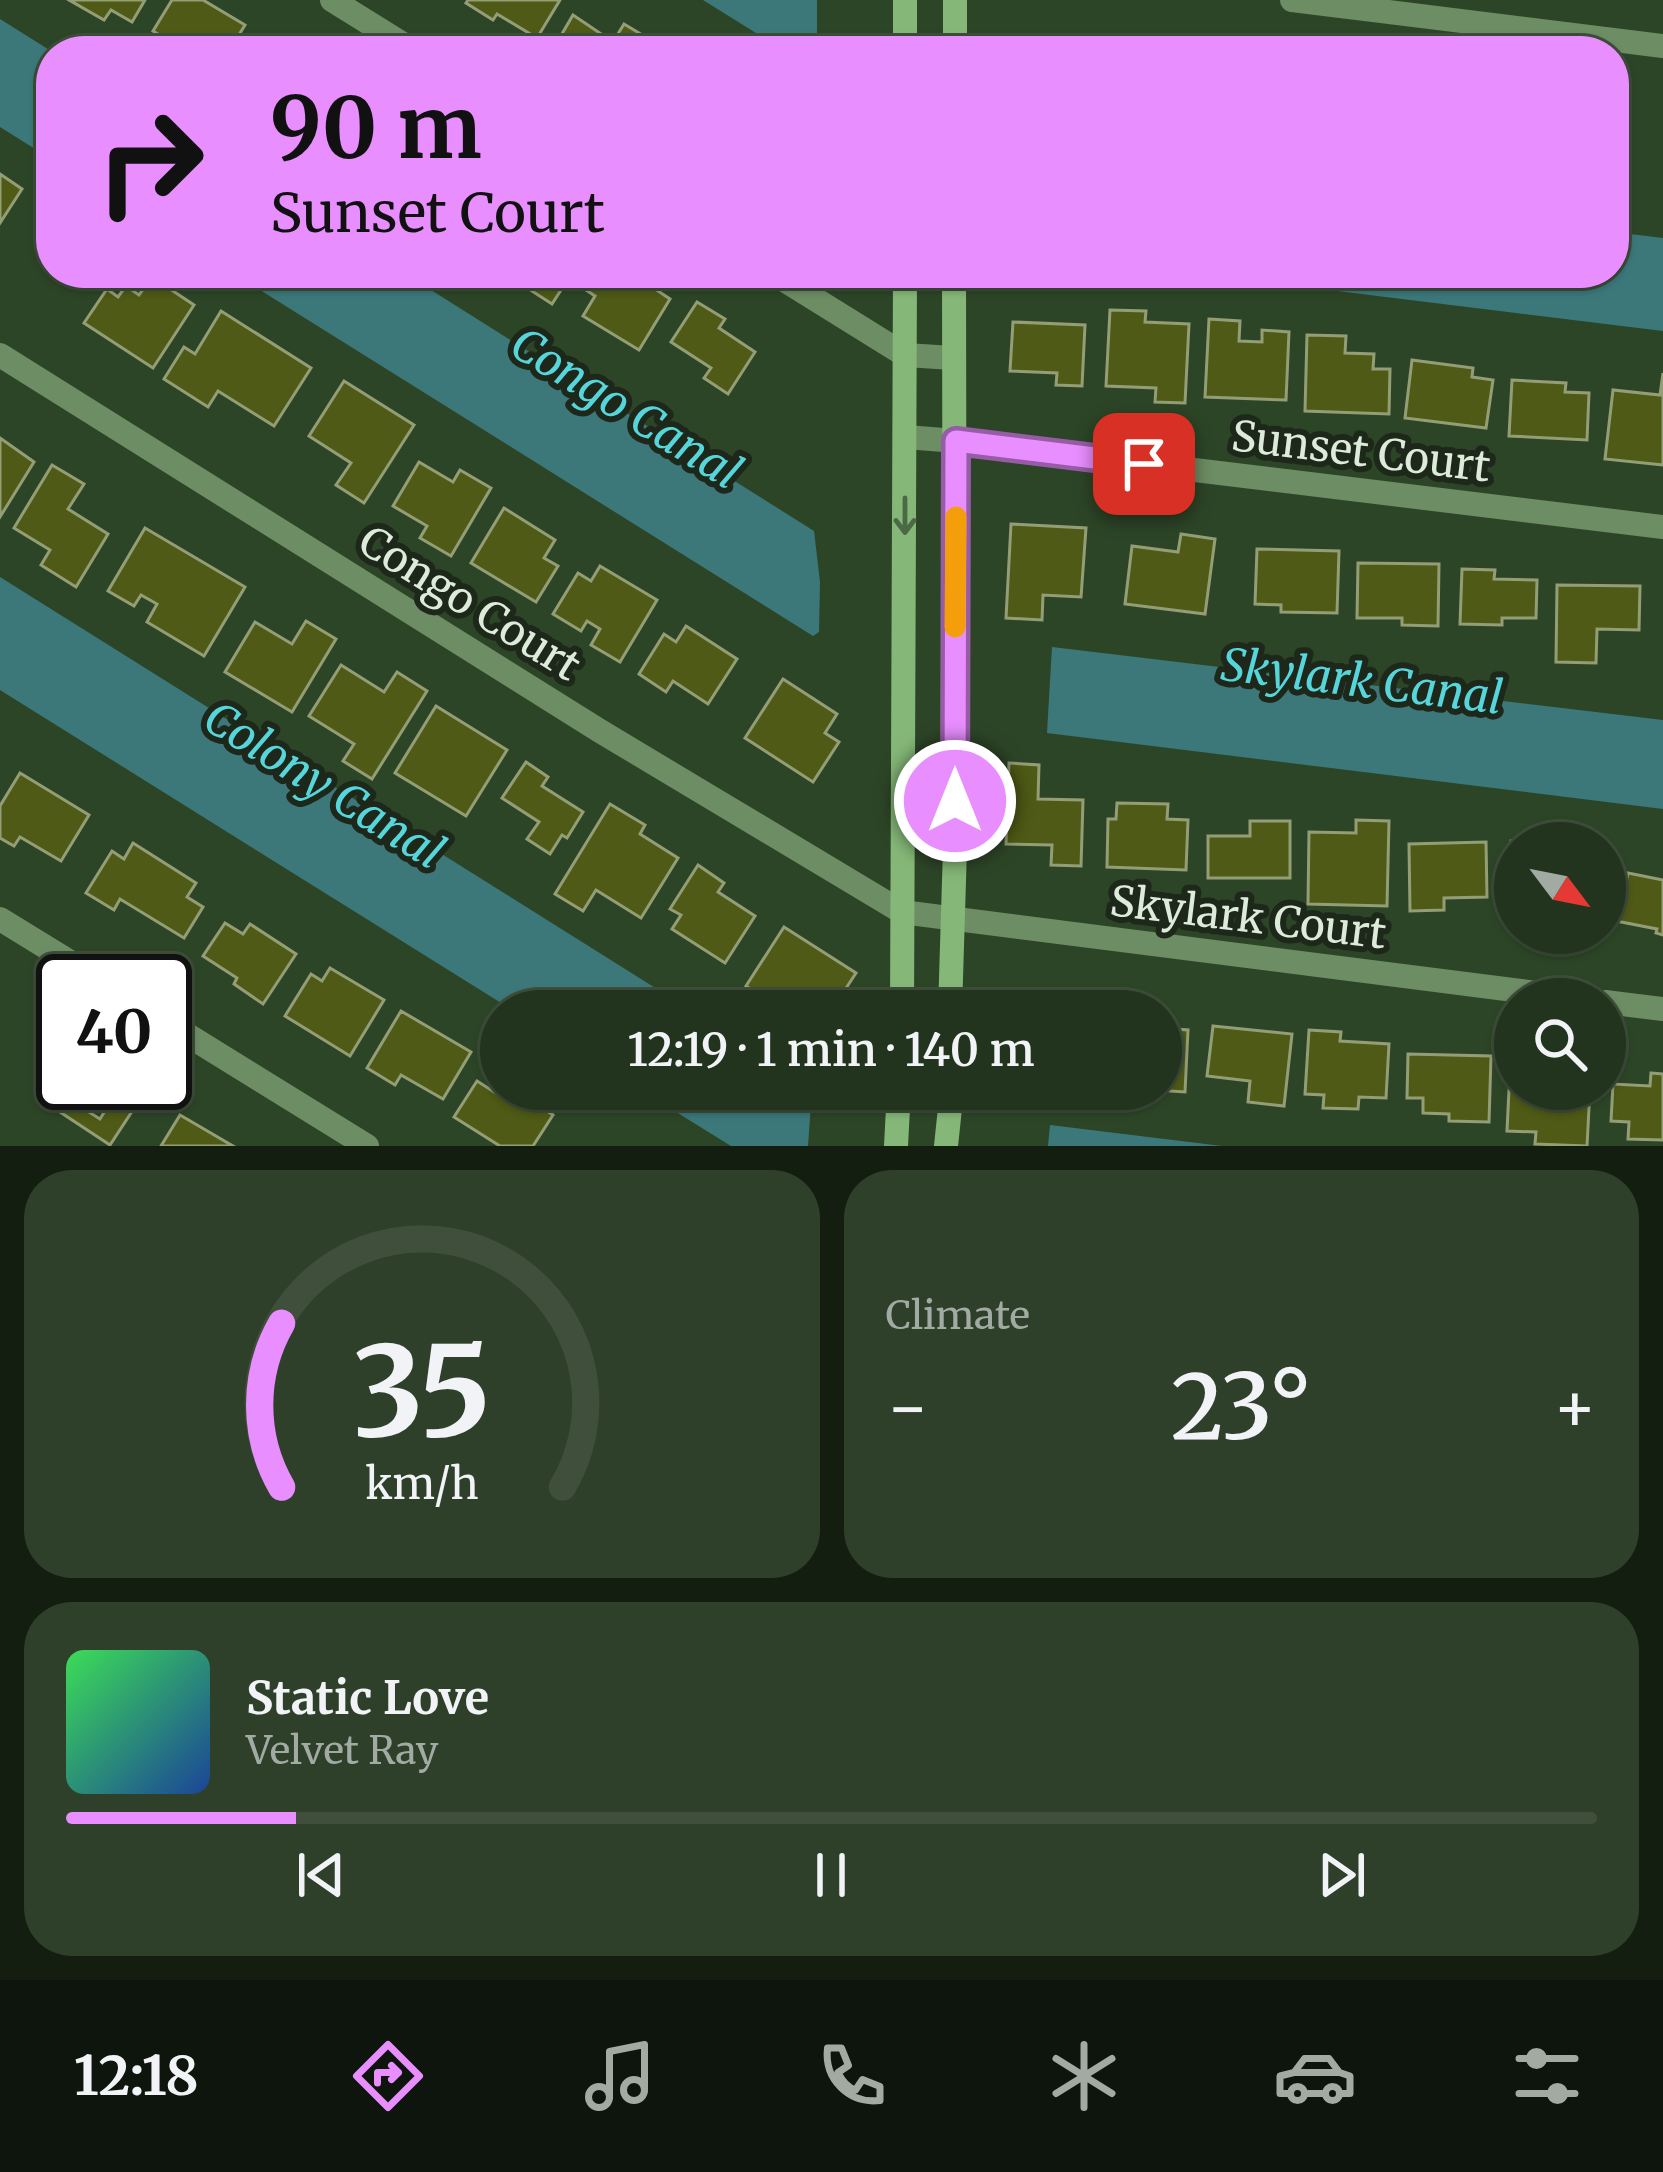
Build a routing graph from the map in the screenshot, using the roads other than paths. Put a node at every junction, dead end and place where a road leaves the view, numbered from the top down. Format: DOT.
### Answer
graph roads {
  1 [pos="332,0"];
  2 [pos="905,0"];
  3 [pos="955,0"];
  4 [pos="1292,0"];
  5 [pos="390,36"];
  6 [pos="905,36"];
  7 [pos="955,36"];
  8 [pos="1582,36"];
  9 [pos="1629,42"];
  10 [pos="1663,46"];
  11 [pos="796,288"];
  12 [pos="905,288"];
  13 [pos="954,288"];
  14 [pos="0,355"];
  15 [pos="905,355"];
  16 [pos="953,358"];
  17 [pos="906,437"];
  18 [pos="956,441"];
  19 [pos="1663,527"];
  20 [pos="902,912"];
  21 [pos="0,919"];
  22 [pos="953,919"];
  23 [pos="57,954"];
  24 [pos="1494,988"];
  25 [pos="902,990"];
  26 [pos="951,990"];
  27 [pos="1626,1005"];
  28 [pos="1663,1009"];
  29 [pos="192,1038"];
  30 [pos="898,1110"];
  31 [pos="950,1110"];
  32 [pos="368,1146"];
  33 [pos="896,1146"];
  34 [pos="946,1146"];
  1 -- 5 [label="street"];
  2 -- 6 [label="street"];
  3 -- 7 [label="street"];
  4 -- 8 [label="street"];
  9 -- 10 [label="street"];
  11 -- 15 [label="street"];
  12 -- 15 [label="street"];
  13 -- 16 [label="street"];
  14 -- 20 [label="street, Congo Court"];
  15 -- 16 [label="street"];
  15 -- 17 [label="street"];
  16 -- 18 [label="street"];
  17 -- 18 [label="street, Sunset Court"];
  17 -- 20 [label="street, one-way"];
  18 -- 19 [label="street, Sunset Court"];
  18 -- 22 [label="street"];
  20 -- 22 [label="street, Skylark Court"];
  20 -- 25 [label="street"];
  21 -- 23 [label="street"];
  22 -- 24 [label="street, Skylark Court"];
  22 -- 26 [label="street"];
  27 -- 28 [label="street"];
  29 -- 32 [label="street"];
  30 -- 33 [label="street"];
  31 -- 34 [label="street"];
}
